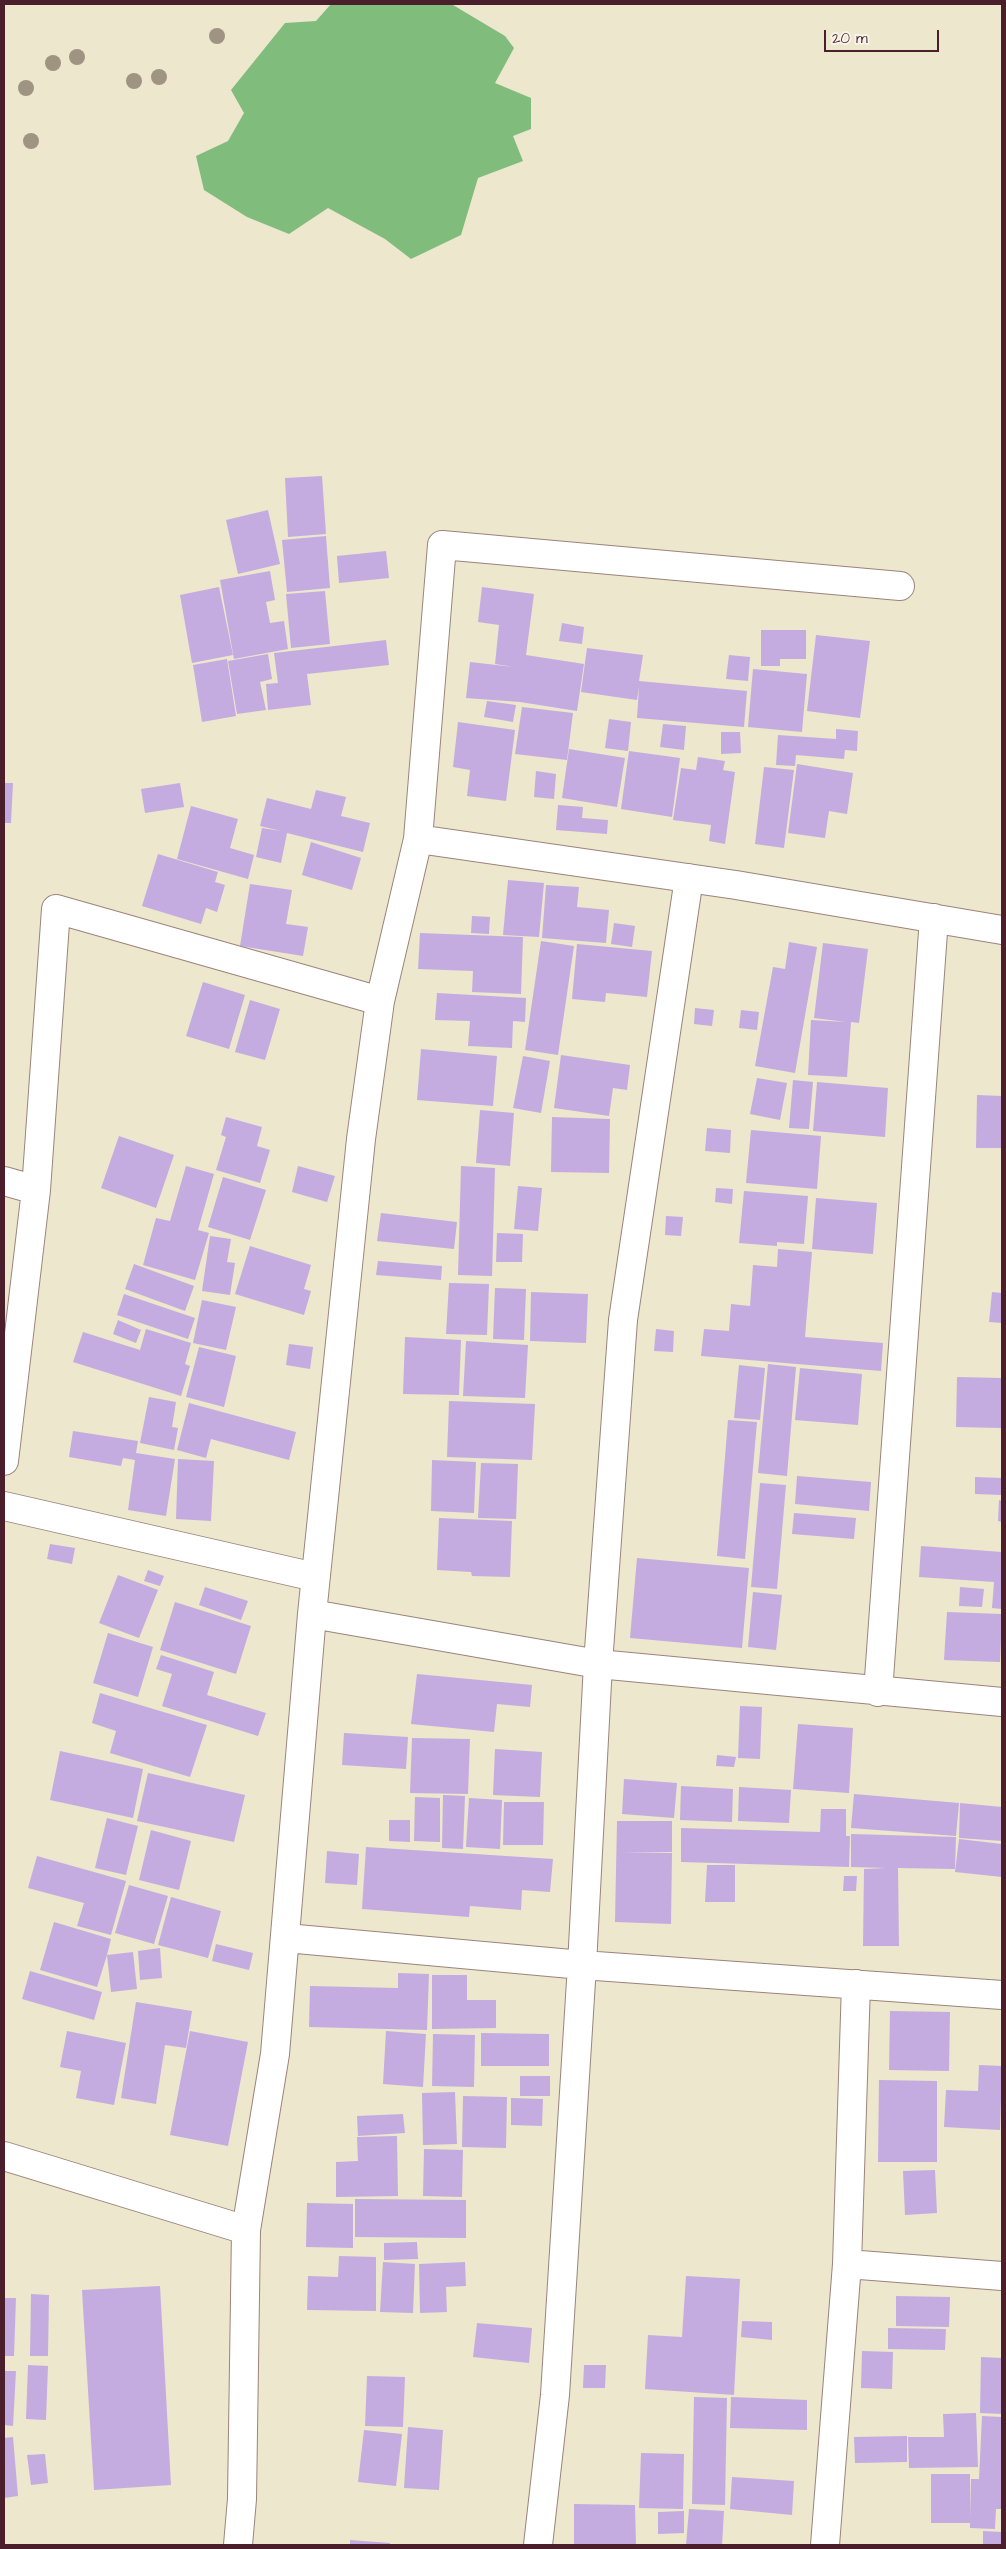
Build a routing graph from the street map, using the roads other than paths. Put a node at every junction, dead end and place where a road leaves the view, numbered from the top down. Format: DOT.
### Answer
graph roads {
  1 [pos="900,586"];
  2 [pos="418,839"];
  3 [pos="689,878"];
  4 [pos="934,918"];
  5 [pos="1002,930"];
  6 [pos="380,1001"];
  7 [pos="4,1181"];
  8 [pos="36,1190"];
  9 [pos="4,1461"];
  10 [pos="4,1506"];
  11 [pos="316,1578"];
  12 [pos="312,1614"];
  13 [pos="598,1664"];
  14 [pos="878,1692"];
  15 [pos="1002,1702"];
  16 [pos="286,1938"];
  17 [pos="582,1965"];
  18 [pos="856,1984"];
  19 [pos="1002,1995"];
  20 [pos="4,2156"];
  21 [pos="246,2230"];
  22 [pos="847,2264"];
  23 [pos="1002,2276"];
  24 [pos="238,2545"];
  25 [pos="538,2545"];
  26 [pos="825,2545"];
  1 -- 2 [label="street"];
  2 -- 3 [label="street"];
  2 -- 6 [label="street"];
  3 -- 4 [label="street"];
  3 -- 13 [label="street"];
  4 -- 5 [label="street"];
  4 -- 14 [label="street"];
  6 -- 8 [label="street"];
  6 -- 11 [label="street"];
  7 -- 8 [label="street"];
  8 -- 9 [label="street"];
  10 -- 11 [label="street"];
  11 -- 12 [label="street"];
  12 -- 13 [label="street"];
  12 -- 16 [label="street"];
  13 -- 14 [label="street"];
  13 -- 17 [label="street"];
  14 -- 15 [label="street"];
  16 -- 17 [label="street"];
  16 -- 21 [label="street"];
  17 -- 18 [label="street"];
  17 -- 25 [label="street"];
  18 -- 19 [label="street"];
  18 -- 22 [label="street"];
  20 -- 21 [label="street"];
  21 -- 24 [label="street"];
  22 -- 23 [label="street"];
  22 -- 26 [label="street"];
}
